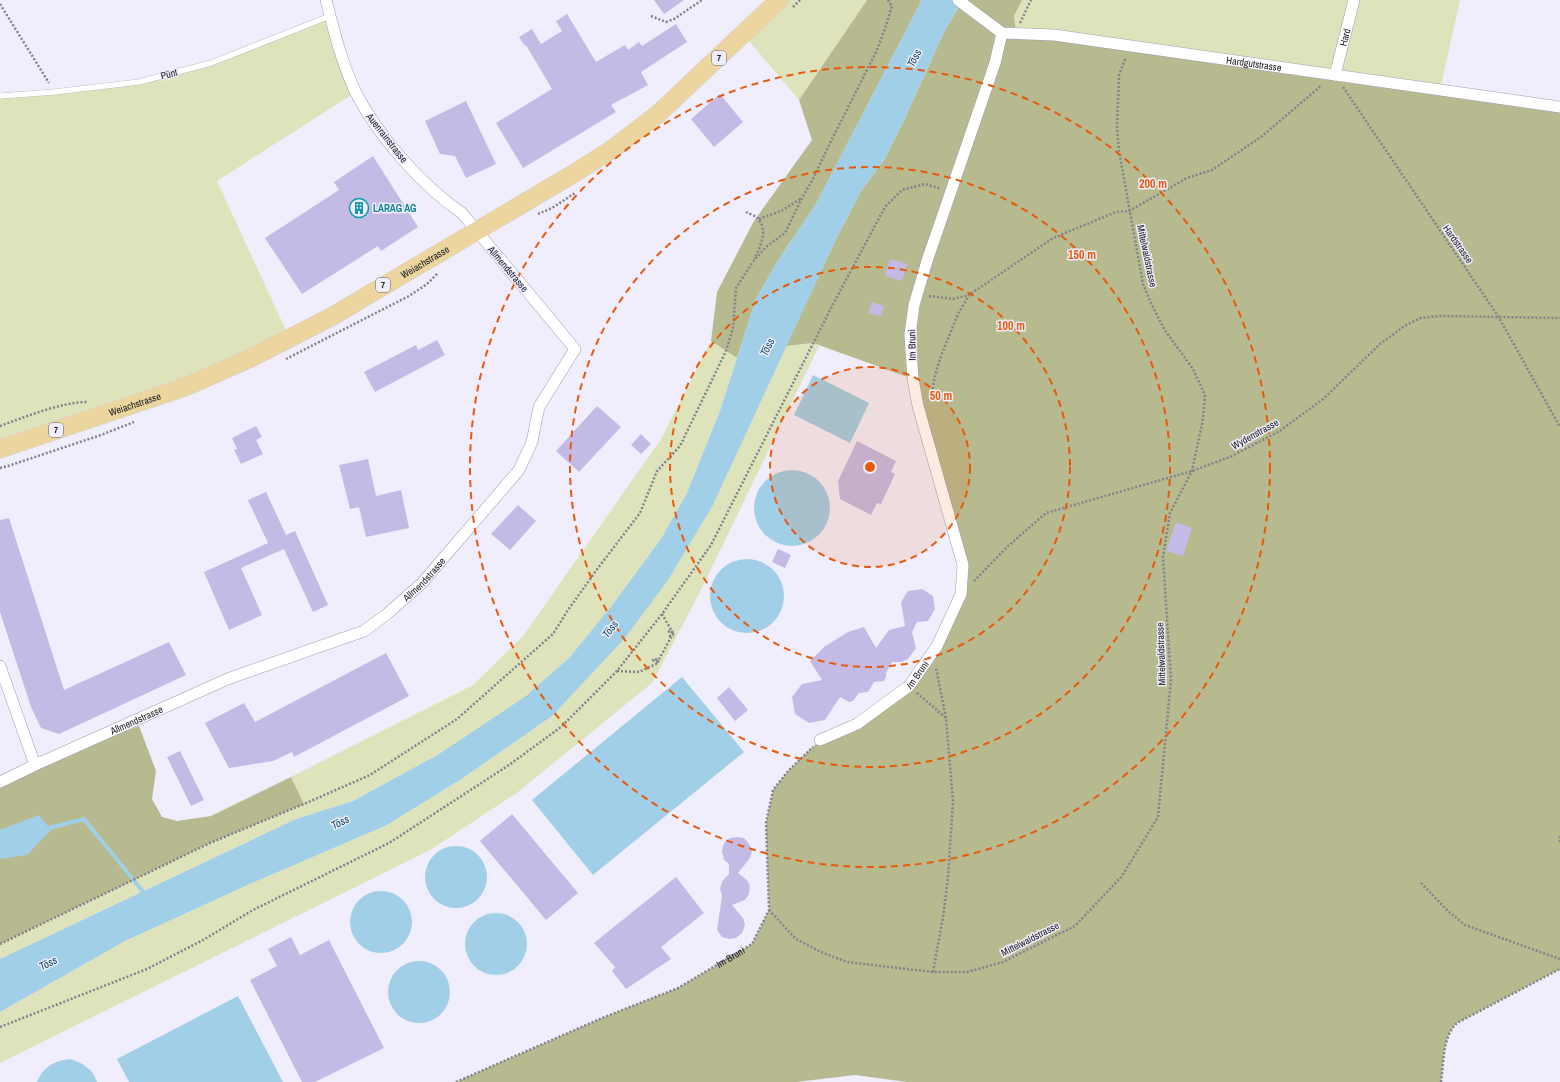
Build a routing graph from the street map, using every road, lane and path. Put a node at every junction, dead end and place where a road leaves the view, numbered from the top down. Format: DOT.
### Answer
graph roads {
  1 [pos="326,0"];
  2 [pos="702,0"];
  3 [pos="779,0"];
  4 [pos="888,0"];
  5 [pos="958,0"];
  6 [pos="1031,0"];
  7 [pos="1354,0"];
  8 [pos="0,4"];
  9 [pos="330,16"];
  10 [pos="652,16"];
  11 [pos="1002,33"];
  12 [pos="1016,33"];
  13 [pos="1130,46"];
  14 [pos="1332,75"];
  15 [pos="54,92"];
  16 [pos="0,96"];
  17 [pos="1560,107"];
  18 [pos="951,192"];
  19 [pos="802,198"];
  20 [pos="1129,211"];
  21 [pos="746,212"];
  22 [pos="759,219"];
  23 [pos="476,230"];
  24 [pos="752,263"];
  25 [pos="917,294"];
  26 [pos="969,295"];
  27 [pos="1498,316"];
  28 [pos="1560,318"];
  29 [pos="91,402"];
  30 [pos="918,406"];
  31 [pos="0,426"];
  32 [pos="1560,427"];
  33 [pos="0,449"];
  34 [pos="1192,471"];
  35 [pos="961,594"];
  36 [pos="662,614"];
  37 [pos="937,646"];
  38 [pos="0,666"];
  39 [pos="617,670"];
  40 [pos="909,686"];
  41 [pos="946,718"];
  42 [pos="820,740"];
  43 [pos="35,765"];
  44 [pos="0,782"];
  45 [pos="1560,836"];
  46 [pos="1560,844"];
  47 [pos="1421,883"];
  48 [pos="769,910"];
  49 [pos="0,944"];
  50 [pos="1560,959"];
  51 [pos="1560,969"];
  52 [pos="933,972"];
  53 [pos="0,1027"];
  54 [pos="456,1082"];
  55 [pos="1441,1082"];
  1 -- 9 [label="street, Auenrainstrasse"];
  2 -- 10 [label="path"];
  3 -- 23 [label="main road, Weiachstrasse / 7"];
  4 -- 19 [label="path"];
  5 -- 11 [label="street"];
  6 -- 12 [label="path"];
  7 -- 14 [label="street, Hard"];
  8 -- 15 [label="path"];
  9 -- 15 [label="lane, Pünt"];
  9 -- 23 [label="street, Auenrainstrasse"];
  11 -- 12 [label="street, Hardgutstrasse"];
  11 -- 18 [label="street, Im Bruni"];
  12 -- 13 [label="street, Hardgutstrasse"];
  13 -- 14 [label="street, Hardgutstrasse"];
  13 -- 20 [label="path, Mittelwaldstrasse"];
  14 -- 17 [label="street, Hardgutstrasse"];
  14 -- 20 [label="path"];
  14 -- 27 [label="path, Hardstrasse"];
  15 -- 16 [label="lane, Pünt"];
  18 -- 25 [label="street, Im Bruni"];
  18 -- 36 [label="path"];
  19 -- 22 [label="path"];
  19 -- 24 [label="path"];
  20 -- 26 [label="path"];
  20 -- 34 [label="path, Mittelwaldstrasse"];
  21 -- 22 [label="path"];
  22 -- 24 [label="path"];
  23 -- 33 [label="main road, Weiachstrasse / 7"];
  23 -- 43 [label="street, Allmendstrasse"];
  24 -- 49 [label="path"];
  25 -- 26 [label="path"];
  25 -- 30 [label="street, Im Bruni"];
  26 -- 30 [label="path"];
  27 -- 28 [label="path, Wydenstrasse"];
  27 -- 32 [label="path, Hardstrasse"];
  27 -- 34 [label="path, Wydenstrasse"];
  29 -- 31 [label="path"];
  30 -- 35 [label="street, Im Bruni"];
  34 -- 35 [label="path, Wydenstrasse"];
  34 -- 52 [label="path, Mittelwaldstrasse"];
  35 -- 37 [label="street, Im Bruni"];
  36 -- 39 [label="path"];
  36 -- 39 [label="path, bridge"];
  37 -- 40 [label="street, Im Bruni"];
  37 -- 41 [label="path"];
  38 -- 43 [label="street"];
  39 -- 53 [label="path"];
  40 -- 41 [label="path"];
  40 -- 42 [label="street, Im Bruni"];
  41 -- 52 [label="path"];
  42 -- 48 [label="path, Im Bruni"];
  43 -- 44 [label="street, Allmendstrasse"];
  45 -- 46 [label="path"];
  47 -- 50 [label="path"];
  48 -- 52 [label="path, Mittelwaldstrasse"];
  48 -- 54 [label="path, Im Bruni"];
  51 -- 55 [label="path"];
}
